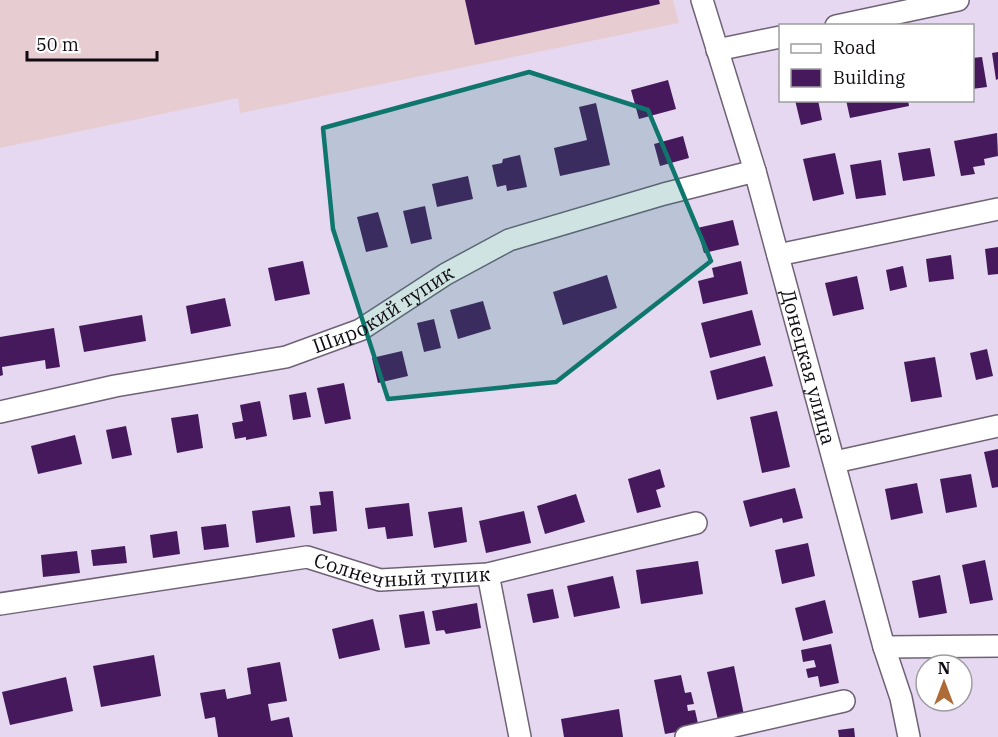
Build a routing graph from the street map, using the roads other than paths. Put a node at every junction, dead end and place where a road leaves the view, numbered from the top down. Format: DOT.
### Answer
graph roads {
  1 [pos="702,0"];
  2 [pos="958,0"];
  3 [pos="845,24"];
  4 [pos="779,37"];
  5 [pos="717,50"];
  6 [pos="755,171"];
  7 [pos="998,208"];
  8 [pos="778,255"];
  9 [pos="0,412"];
  10 [pos="998,426"];
  11 [pos="835,462"];
  12 [pos="696,524"];
  13 [pos="488,574"];
  14 [pos="0,604"];
  15 [pos="884,646"];
  16 [pos="998,646"];
  17 [pos="844,701"];
  18 [pos="520,737"];
  19 [pos="686,737"];
  20 [pos="909,737"];
  1 -- 5 [label="street, Донецкая улица"];
  2 -- 3 [label="street"];
  4 -- 5 [label="street"];
  5 -- 6 [label="street, Донецкая улица"];
  6 -- 8 [label="street, Донецкая улица"];
  6 -- 9 [label="street, Широкий тупик"];
  7 -- 8 [label="street"];
  8 -- 11 [label="street, Донецкая улица"];
  10 -- 11 [label="street"];
  11 -- 15 [label="street, Донецкая улица"];
  12 -- 13 [label="street, Солнечный тупик"];
  13 -- 14 [label="street, Солнечный тупик"];
  13 -- 18 [label="street"];
  15 -- 16 [label="street"];
  15 -- 20 [label="street, Донецкая улица"];
  17 -- 19 [label="street"];
}
